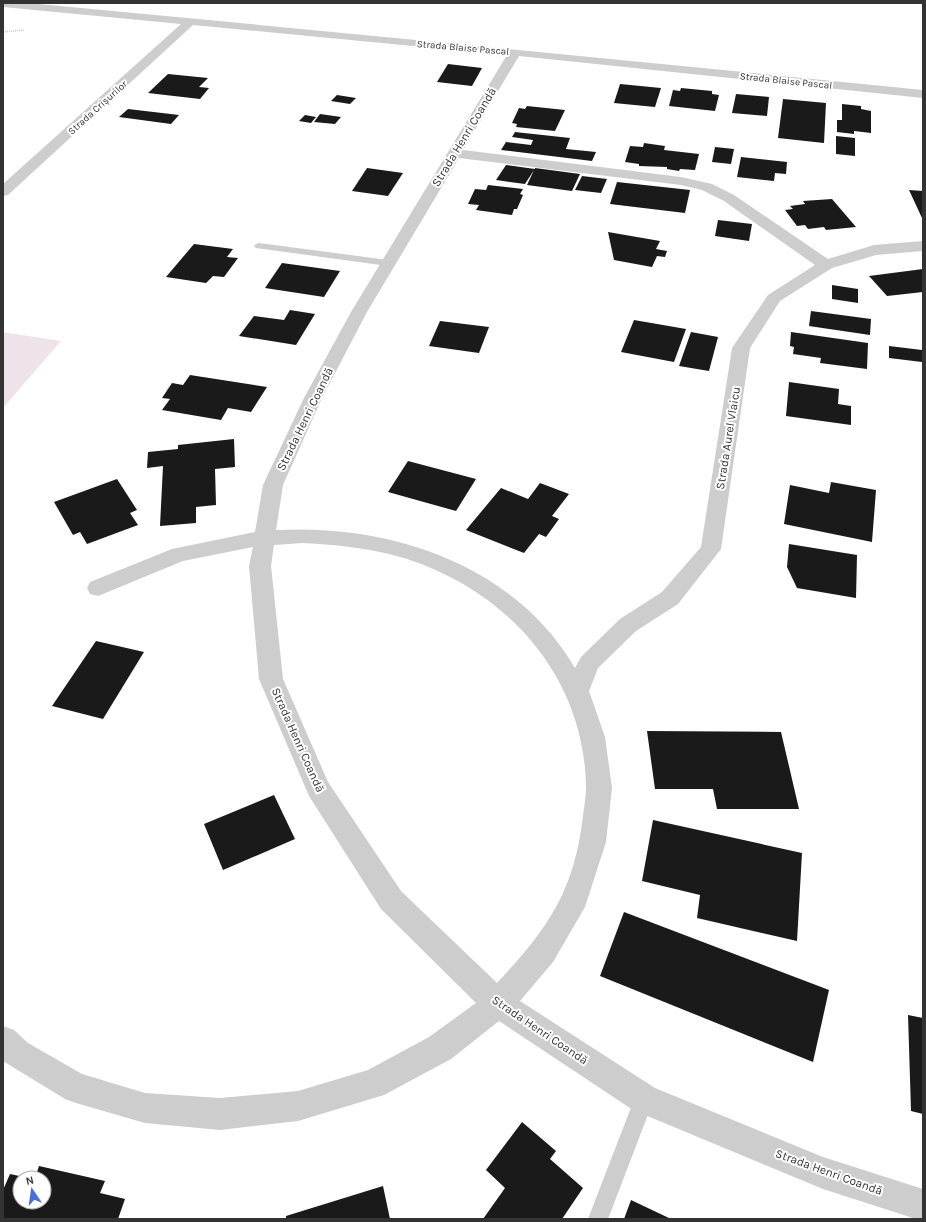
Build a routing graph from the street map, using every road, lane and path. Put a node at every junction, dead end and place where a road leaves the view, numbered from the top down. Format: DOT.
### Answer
graph roads {
  1 [pos="3,4"];
  2 [pos="191,21"];
  3 [pos="515,52"];
  4 [pos="923,94"];
  5 [pos="455,153"];
  6 [pos="3,192"];
  7 [pos="259,246"];
  8 [pos="923,246"];
  9 [pos="388,263"];
  10 [pos="826,265"];
  11 [pos="264,538"];
  12 [pos="98,588"];
  13 [pos="577,691"];
  14 [pos="498,1004"];
  15 [pos="3,1041"];
  16 [pos="644,1099"];
  17 [pos="923,1205"];
  18 [pos="598,1219"];
  1 -- 2 [label="street, Strada Blaise Pascal"];
  2 -- 3 [label="street, Strada Blaise Pascal"];
  2 -- 6 [label="street, Strada Crișurilor"];
  3 -- 4 [label="street, Strada Blaise Pascal"];
  3 -- 5 [label="street, Strada Henri Coandă"];
  5 -- 9 [label="street, Strada Henri Coandă"];
  5 -- 10 [label="street"];
  7 -- 9 [label="lane"];
  8 -- 10 [label="street, Strada Aurel Vlaicu"];
  9 -- 11 [label="street, Strada Henri Coandă"];
  10 -- 13 [label="street, Strada Aurel Vlaicu"];
  11 -- 12 [label="street"];
  11 -- 13 [label="street"];
  11 -- 14 [label="street, Strada Henri Coandă"];
  13 -- 14 [label="street"];
  14 -- 15 [label="street"];
  14 -- 16 [label="street, Strada Henri Coandă"];
  16 -- 17 [label="street, Strada Henri Coandă"];
  16 -- 18 [label="lane"];
}
